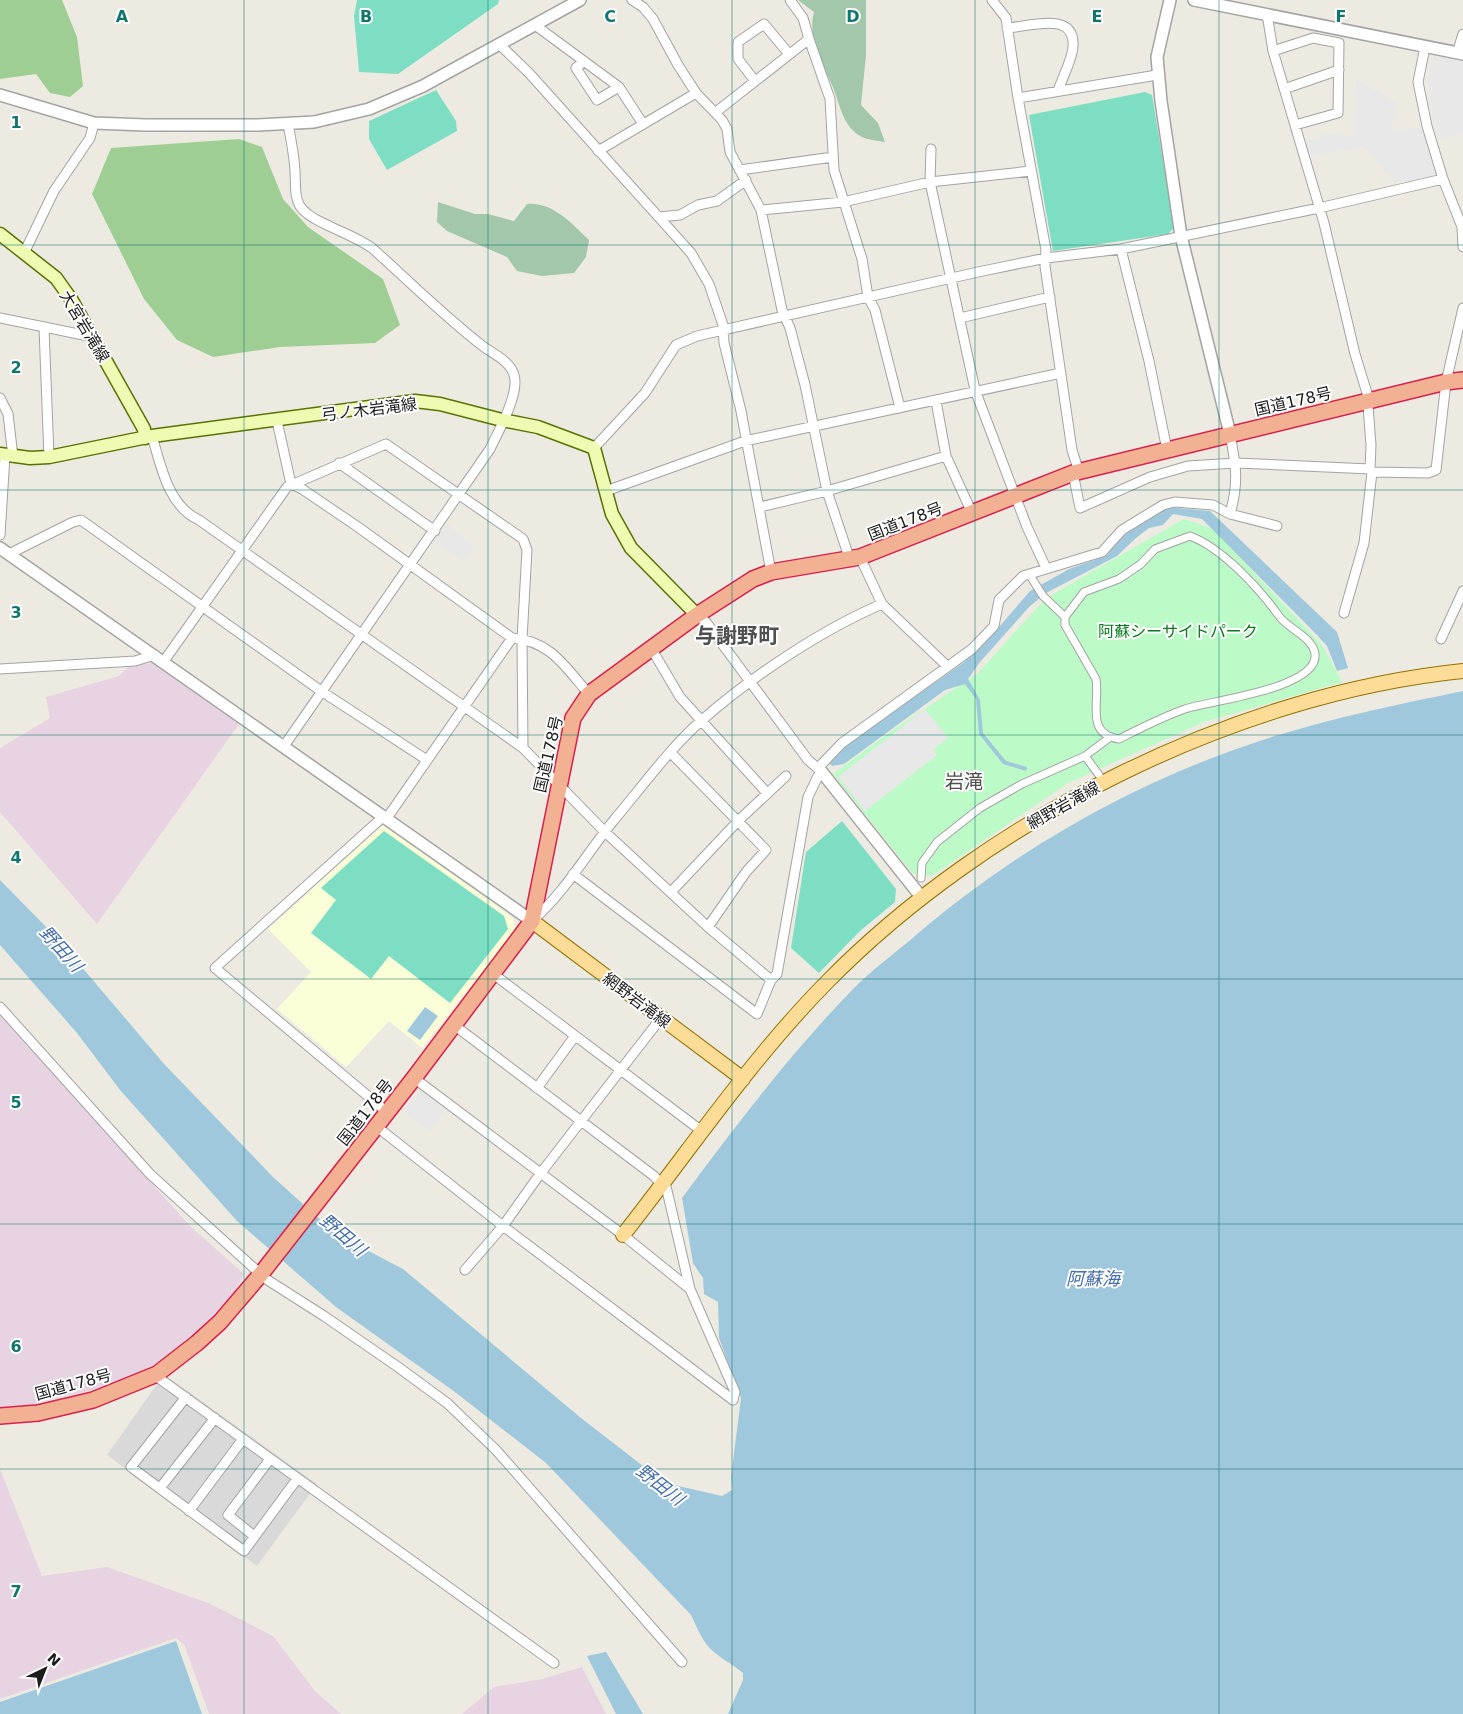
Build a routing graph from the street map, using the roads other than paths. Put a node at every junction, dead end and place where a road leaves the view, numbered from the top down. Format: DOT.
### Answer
graph roads {
  1 [pos="580,0"];
  2 [pos="632,0"];
  3 [pos="790,0"];
  4 [pos="992,0"];
  5 [pos="1170,0"];
  6 [pos="1194,0"];
  7 [pos="1267,14"];
  8 [pos="535,25"];
  9 [pos="1007,28"];
  10 [pos="1463,34"];
  11 [pos="809,39"];
  12 [pos="500,45"];
  13 [pos="1425,47"];
  14 [pos="1273,51"];
  15 [pos="1460,53"];
  16 [pos="789,54"];
  17 [pos="584,61"];
  18 [pos="1338,70"];
  19 [pos="1157,75"];
  20 [pos="755,81"];
  21 [pos="619,87"];
  22 [pos="1284,89"];
  23 [pos="1058,91"];
  24 [pos="696,92"];
  25 [pos="0,95"];
  26 [pos="1018,98"];
  27 [pos="716,112"];
  28 [pos="94,123"];
  29 [pos="288,124"];
  30 [pos="643,124"];
  31 [pos="1295,126"];
  32 [pos="931,149"];
  33 [pos="598,151"];
  34 [pos="833,157"];
  35 [pos="740,170"];
  36 [pos="1030,171"];
  37 [pos="1442,179"];
  38 [pos="746,180"];
  39 [pos="930,182"];
  40 [pos="843,202"];
  41 [pos="1319,208"];
  42 [pos="761,210"];
  43 [pos="659,217"];
  44 [pos="1462,227"];
  45 [pos="0,234"];
  46 [pos="1181,236"];
  47 [pos="1463,247"];
  48 [pos="1121,249"];
  49 [pos="25,251"];
  50 [pos="1046,258"];
  51 [pos="951,279"];
  52 [pos="868,297"];
  53 [pos="1050,297"];
  54 [pos="1463,308"];
  55 [pos="784,315"];
  56 [pos="0,318"];
  57 [pos="960,318"];
  58 [pos="44,328"];
  59 [pos="722,329"];
  60 [pos="93,337"];
  61 [pos="1061,373"];
  62 [pos="1463,380"];
  63 [pos="1446,382"];
  64 [pos="975,390"];
  65 [pos="0,398"];
  66 [pos="936,401"];
  67 [pos="1366,402"];
  68 [pos="900,408"];
  69 [pos="502,420"];
  70 [pos="277,421"];
  71 [pos="813,427"];
  72 [pos="1230,434"];
  73 [pos="148,437"];
  74 [pos="745,441"];
  75 [pos="594,448"];
  76 [pos="1167,450"];
  77 [pos="6,455"];
  78 [pos="946,456"];
  79 [pos="49,457"];
  80 [pos="1236,462"];
  81 [pos="339,464"];
  82 [pos="1371,470"];
  83 [pos="1076,472"];
  84 [pos="290,484"];
  85 [pos="606,491"];
  86 [pos="827,492"];
  87 [pos="459,495"];
  88 [pos="1016,495"];
  89 [pos="760,508"];
  90 [pos="972,513"];
  91 [pos="1230,514"];
  92 [pos="1277,526"];
  93 [pos="435,531"];
  94 [pos="0,535"];
  95 [pos="5,551"];
  96 [pos="242,551"];
  97 [pos="855,559"];
  98 [pos="410,565"];
  99 [pos="1046,568"];
  100 [pos="771,572"];
  101 [pos="1029,574"];
  102 [pos="1463,591"];
  103 [pos="882,604"];
  104 [pos="203,605"];
  105 [pos="1344,613"];
  106 [pos="697,615"];
  107 [pos="1065,617"];
  108 [pos="361,634"];
  109 [pos="512,638"];
  110 [pos="522,639"];
  111 [pos="1440,639"];
  112 [pos="651,648"];
  113 [pos="159,658"];
  114 [pos="947,666"];
  115 [pos="0,669"];
  116 [pos="1463,670"];
  117 [pos="751,682"];
  118 [pos="321,691"];
  119 [pos="589,694"];
  120 [pos="465,707"];
  121 [pos="701,721"];
  122 [pos="1109,738"];
  123 [pos="284,746"];
  124 [pos="523,748"];
  125 [pos="671,753"];
  126 [pos="1085,756"];
  127 [pos="427,760"];
  128 [pos="821,771"];
  129 [pos="1099,775"];
  130 [pos="786,776"];
  131 [pos="558,785"];
  132 [pos="767,793"];
  133 [pos="385,817"];
  134 [pos="738,821"];
  135 [pos="605,832"];
  136 [pos="573,874"];
  137 [pos="921,878"];
  138 [pos="670,892"];
  139 [pos="922,898"];
  140 [pos="532,921"];
  141 [pos="708,927"];
  142 [pos="492,973"];
  143 [pos="771,980"];
  144 [pos="0,1007"];
  145 [pos="661,1018"];
  146 [pos="454,1025"];
  147 [pos="575,1036"];
  148 [pos="621,1071"];
  149 [pos="414,1078"];
  150 [pos="743,1079"];
  151 [pos="536,1088"];
  152 [pos="387,1112"];
  153 [pos="581,1122"];
  154 [pos="376,1126"];
  155 [pos="702,1132"];
  156 [pos="540,1174"];
  157 [pos="664,1183"];
  158 [pos="503,1226"];
  159 [pos="623,1235"];
  160 [pos="465,1270"];
  161 [pos="261,1274"];
  162 [pos="690,1289"];
  163 [pos="157,1374"];
  164 [pos="186,1397"];
  165 [pos="0,1416"];
  166 [pos="215,1418"];
  167 [pos="243,1439"];
  168 [pos="270,1459"];
  169 [pos="296,1479"];
  170 [pos="160,1488"];
  171 [pos="189,1511"];
  172 [pos="254,1536"];
  173 [pos="682,1662"];
  174 [pos="554,1663"];
  1 -- 8 [label="street"];
  2 -- 24 [label="street"];
  3 -- 11 [label="street"];
  4 -- 9 [label="street"];
  5 -- 19 [label="street"];
  6 -- 7 [label="street"];
  7 -- 13 [label="street"];
  7 -- 14 [label="street"];
  8 -- 12 [label="street"];
  8 -- 17 [label="street"];
  9 -- 23 [label="street"];
  9 -- 26 [label="street"];
  10 -- 15 [label="street"];
  11 -- 16 [label="street"];
  11 -- 34 [label="street"];
  12 -- 29 [label="street"];
  12 -- 33 [label="street"];
  13 -- 15 [label="street"];
  13 -- 37 [label="street"];
  14 -- 18 [label="street"];
  14 -- 22 [label="street"];
  16 -- 20 [label="street"];
  16 -- 20 [label="street"];
  17 -- 21 [label="street"];
  17 -- 21 [label="street"];
  18 -- 22 [label="street"];
  18 -- 31 [label="street"];
  19 -- 23 [label="street"];
  19 -- 46 [label="street"];
  20 -- 27 [label="street"];
  21 -- 30 [label="street"];
  22 -- 31 [label="street"];
  23 -- 26 [label="street"];
  24 -- 27 [label="street"];
  24 -- 30 [label="street"];
  25 -- 28 [label="street"];
  26 -- 36 [label="street"];
  27 -- 35 [label="street"];
  28 -- 29 [label="street"];
  28 -- 49 [label="street"];
  29 -- 69 [label="street"];
  30 -- 33 [label="street"];
  31 -- 41 [label="street"];
  32 -- 39 [label="street"];
  33 -- 43 [label="street"];
  34 -- 35 [label="street"];
  34 -- 40 [label="street"];
  35 -- 38 [label="street"];
  36 -- 39 [label="street"];
  36 -- 50 [label="street"];
  37 -- 41 [label="street"];
  37 -- 44 [label="street"];
  38 -- 42 [label="street"];
  38 -- 43 [label="street"];
  39 -- 40 [label="street"];
  39 -- 51 [label="street"];
  40 -- 42 [label="street"];
  40 -- 52 [label="street"];
  41 -- 46 [label="street"];
  41 -- 67 [label="street"];
  42 -- 55 [label="street"];
  43 -- 59 [label="street"];
  44 -- 47 [label="street"];
  45 -- 49 [label="main road, 大宮岩滝線"];
  46 -- 48 [label="street"];
  46 -- 72 [label="street"];
  48 -- 50 [label="street"];
  48 -- 76 [label="street"];
  49 -- 60 [label="main road, 大宮岩滝線"];
  50 -- 51 [label="street"];
  50 -- 53 [label="street"];
  51 -- 52 [label="street"];
  51 -- 57 [label="street"];
  52 -- 55 [label="street"];
  52 -- 68 [label="street"];
  53 -- 57 [label="street"];
  53 -- 61 [label="street"];
  54 -- 63 [label="street"];
  55 -- 59 [label="street"];
  55 -- 71 [label="street"];
  56 -- 58 [label="street"];
  57 -- 64 [label="street"];
  58 -- 60 [label="street"];
  58 -- 79 [label="street"];
  59 -- 74 [label="street"];
  59 -- 75 [label="street"];
  60 -- 73 [label="main road, 大宮岩滝線"];
  61 -- 64 [label="street"];
  61 -- 83 [label="street"];
  62 -- 63 [label="highway, 国道178号"];
  63 -- 67 [label="highway, 国道178号"];
  63 -- 82 [label="street"];
  64 -- 66 [label="street"];
  64 -- 88 [label="street"];
  65 -- 77 [label="street"];
  66 -- 68 [label="street"];
  66 -- 78 [label="street"];
  67 -- 72 [label="highway, 国道178号"];
  67 -- 82 [label="street"];
  68 -- 71 [label="street"];
  69 -- 70 [label="main road, 弓ノ木岩滝線"];
  69 -- 75 [label="main road, 弓ノ木岩滝線"];
  69 -- 87 [label="street"];
  70 -- 73 [label="main road, 弓ノ木岩滝線"];
  70 -- 84 [label="street"];
  71 -- 74 [label="street"];
  71 -- 86 [label="street"];
  72 -- 76 [label="highway, 国道178号"];
  72 -- 80 [label="street"];
  73 -- 79 [label="main road, 弓ノ木岩滝線"];
  73 -- 96 [label="street"];
  74 -- 85 [label="street"];
  74 -- 89 [label="street"];
  75 -- 85 [label="main road"];
  76 -- 83 [label="highway, 国道178号"];
  77 -- 79 [label="main road, 弓ノ木岩滝線"];
  77 -- 94 [label="street"];
  78 -- 86 [label="street"];
  78 -- 90 [label="street"];
  80 -- 82 [label="street"];
  80 -- 83 [label="street"];
  80 -- 91 [label="street"];
  81 -- 84 [label="street"];
  81 -- 87 [label="street"];
  81 -- 93 [label="street"];
  82 -- 105 [label="street"];
  83 -- 88 [label="highway, 国道178号"];
  84 -- 96 [label="street"];
  84 -- 98 [label="street"];
  85 -- 106 [label="main road"];
  86 -- 89 [label="street"];
  86 -- 97 [label="street"];
  87 -- 93 [label="street"];
  87 -- 110 [label="street"];
  88 -- 90 [label="highway, 国道178号"];
  88 -- 99 [label="street"];
  89 -- 100 [label="street"];
  90 -- 97 [label="highway, 国道178号"];
  91 -- 92 [label="street"];
  91 -- 99 [label="street"];
  93 -- 98 [label="street"];
  95 -- 104 [label="street"];
  95 -- 113 [label="street"];
  96 -- 104 [label="street"];
  96 -- 108 [label="street"];
  97 -- 100 [label="highway, 国道178号"];
  97 -- 103 [label="street"];
  98 -- 108 [label="street"];
  98 -- 109 [label="street"];
  99 -- 101 [label="street"];
  100 -- 106 [label="highway, 国道178号"];
  101 -- 107 [label="street"];
  101 -- 114 [label="street"];
  102 -- 111 [label="street"];
  103 -- 114 [label="street"];
  103 -- 117 [label="street"];
  104 -- 113 [label="street"];
  104 -- 118 [label="street"];
  106 -- 112 [label="highway, 国道178号"];
  106 -- 117 [label="street"];
  107 -- 122 [label="street"];
  107 -- 122 [label="street"];
  108 -- 118 [label="street"];
  108 -- 120 [label="street"];
  109 -- 110 [label="street"];
  109 -- 120 [label="street"];
  110 -- 119 [label="street"];
  110 -- 124 [label="street"];
  112 -- 119 [label="highway, 国道178号"];
  112 -- 121 [label="street"];
  113 -- 115 [label="street"];
  113 -- 123 [label="street"];
  114 -- 128 [label="street"];
  116 -- 139 [label="main road, 網野岩滝線"];
  117 -- 121 [label="street"];
  117 -- 128 [label="street"];
  118 -- 123 [label="street"];
  118 -- 127 [label="street"];
  119 -- 131 [label="highway, 国道178号"];
  120 -- 124 [label="street"];
  120 -- 127 [label="street"];
  121 -- 125 [label="street"];
  121 -- 132 [label="street"];
  122 -- 126 [label="street"];
  123 -- 133 [label="street"];
  124 -- 131 [label="street"];
  125 -- 134 [label="street"];
  125 -- 135 [label="street"];
  126 -- 129 [label="street"];
  126 -- 137 [label="street"];
  127 -- 133 [label="street"];
  128 -- 139 [label="street"];
  128 -- 143 [label="street"];
  130 -- 132 [label="street"];
  131 -- 135 [label="street"];
  131 -- 140 [label="highway, 国道178号"];
  132 -- 134 [label="street"];
  133 -- 140 [label="street"];
  133 -- 152 [label="street"];
  134 -- 138 [label="street"];
  134 -- 141 [label="street"];
  135 -- 136 [label="street"];
  135 -- 138 [label="street"];
  136 -- 140 [label="street"];
  136 -- 143 [label="street"];
  138 -- 141 [label="street"];
  139 -- 150 [label="main road, 網野岩滝線"];
  140 -- 142 [label="highway, 国道178号"];
  140 -- 145 [label="main road, 網野岩滝線"];
  141 -- 143 [label="street"];
  142 -- 146 [label="highway, 国道178号"];
  142 -- 147 [label="street"];
  144 -- 161 [label="street"];
  145 -- 148 [label="street"];
  145 -- 150 [label="main road, 網野岩滝線"];
  146 -- 149 [label="highway, 国道178号"];
  146 -- 151 [label="street"];
  147 -- 148 [label="street"];
  147 -- 151 [label="street"];
  148 -- 153 [label="street"];
  148 -- 155 [label="street"];
  149 -- 152 [label="highway, 国道178号"];
  149 -- 156 [label="street"];
  150 -- 155 [label="main road, 網野岩滝線"];
  151 -- 153 [label="street"];
  152 -- 154 [label="highway, 国道178号"];
  153 -- 156 [label="street"];
  153 -- 157 [label="street"];
  154 -- 158 [label="street"];
  154 -- 161 [label="highway, 国道178号"];
  155 -- 157 [label="main road, 網野岩滝線"];
  156 -- 158 [label="street"];
  156 -- 159 [label="street"];
  157 -- 159 [label="main road, 網野岩滝線"];
  157 -- 162 [label="street"];
  158 -- 160 [label="street"];
  158 -- 162 [label="street"];
  159 -- 162 [label="street"];
  161 -- 163 [label="highway, 国道178号"];
  161 -- 173 [label="street"];
  163 -- 164 [label="street"];
  163 -- 165 [label="highway, 国道178号"];
  164 -- 166 [label="street"];
  164 -- 170 [label="street"];
  166 -- 167 [label="street"];
  166 -- 170 [label="street"];
  167 -- 168 [label="street"];
  167 -- 171 [label="street"];
  168 -- 169 [label="street"];
  168 -- 172 [label="street"];
  169 -- 172 [label="street"];
  169 -- 174 [label="street"];
  170 -- 171 [label="street"];
  171 -- 172 [label="street"];
}
